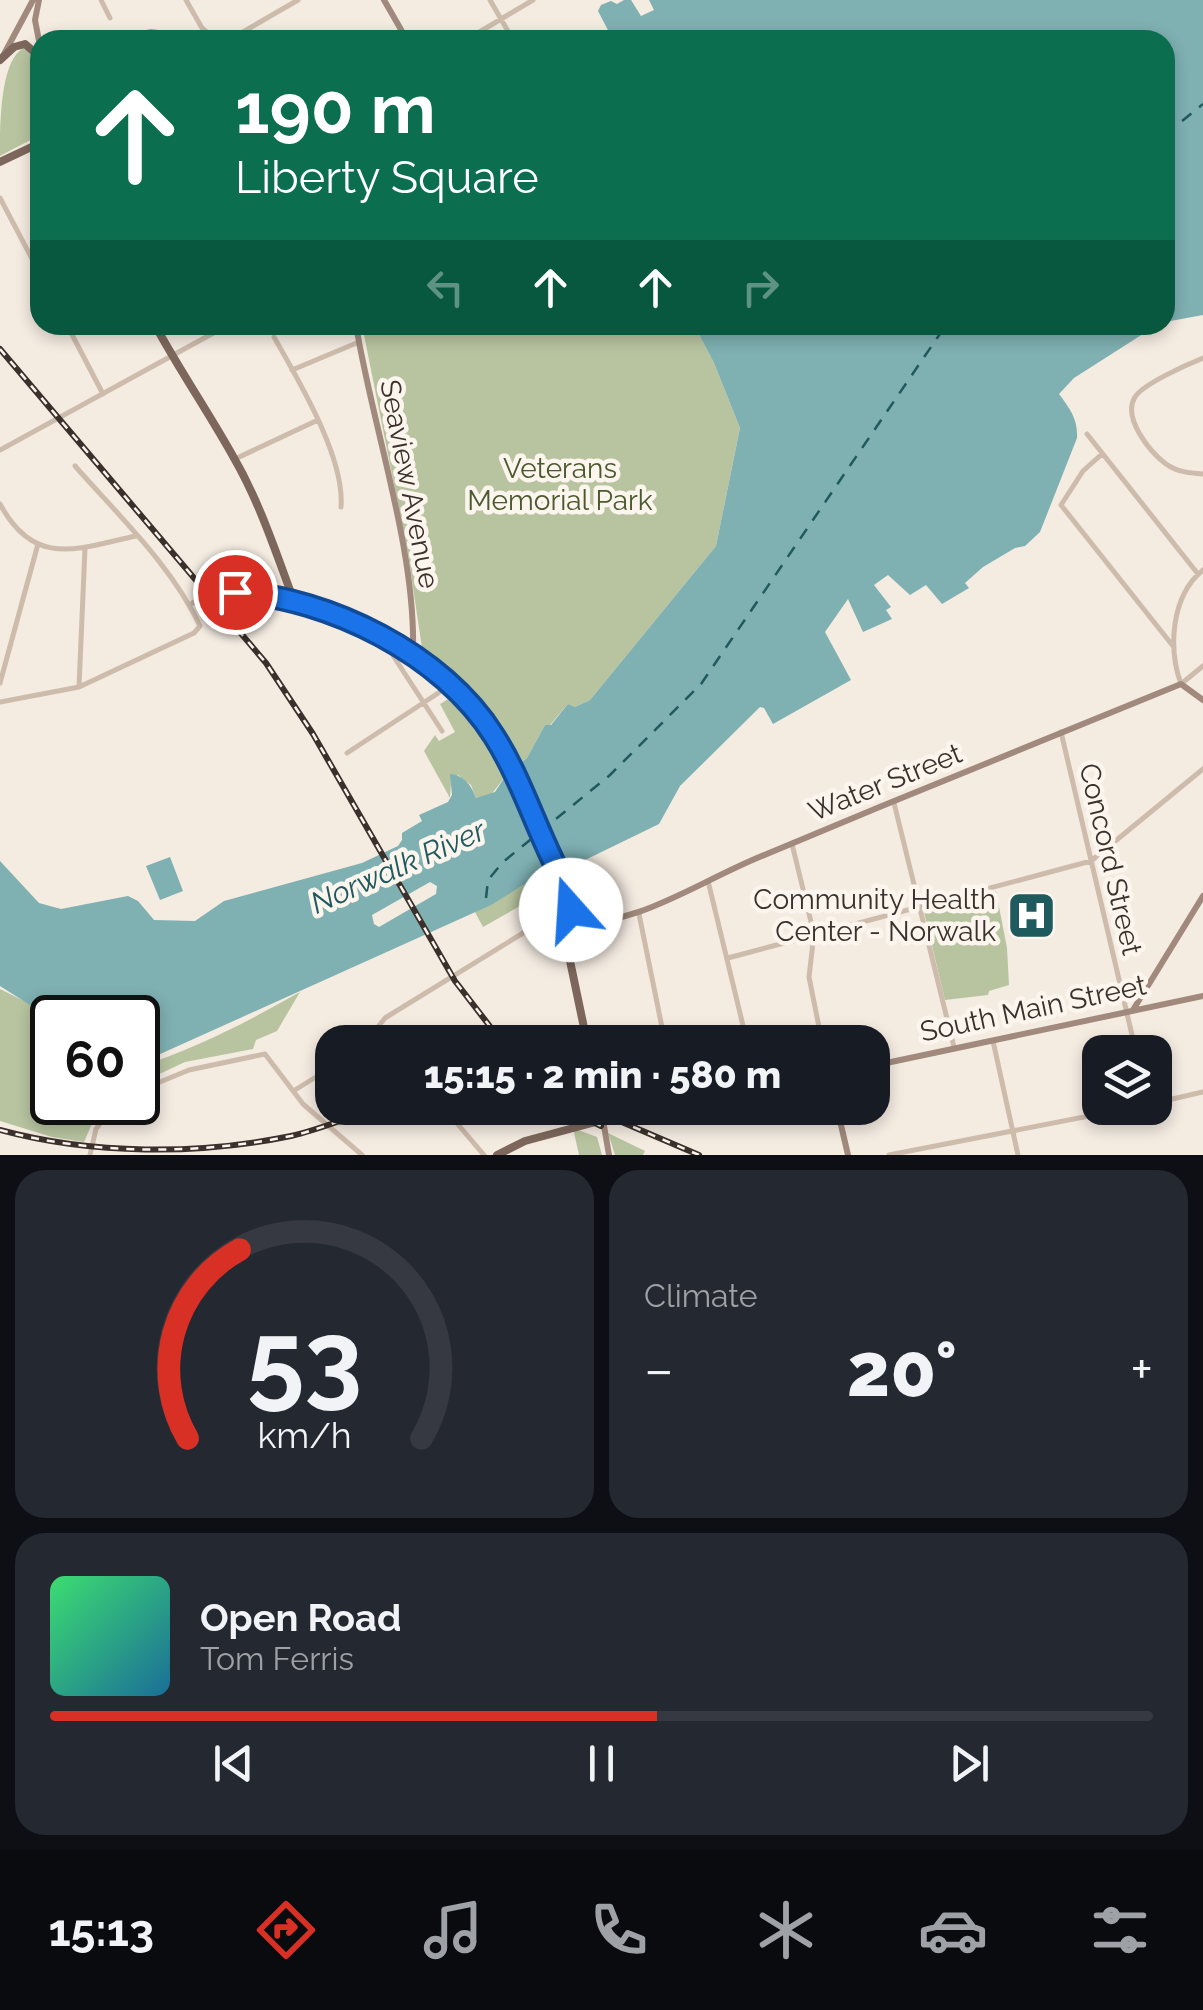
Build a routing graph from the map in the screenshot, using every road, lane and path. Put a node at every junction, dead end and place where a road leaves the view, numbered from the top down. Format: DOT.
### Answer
graph roads {
  1 [pos="36,0"];
  2 [pos="101,0"];
  3 [pos="186,0"];
  4 [pos="298,0"];
  5 [pos="384,0"];
  6 [pos="490,0"];
  7 [pos="532,0"];
  8 [pos="284,3"];
  9 [pos="110,18"];
  10 [pos="501,19"];
  11 [pos="37,30"];
  12 [pos="204,30"];
  13 [pos="244,30"];
  14 [pos="401,30"];
  15 [pos="483,30"];
  16 [pos="507,30"];
  17 [pos="30,48"];
  18 [pos="1,58"];
  19 [pos="30,148"];
  20 [pos="0,162"];
  21 [pos="0,198"];
  22 [pos="30,255"];
  23 [pos="72,335"];
  24 [pos="160,335"];
  25 [pos="210,335"];
  26 [pos="357,335"];
  27 [pos="274,338"];
  28 [pos="358,342"];
  29 [pos="172,356"];
  30 [pos="1203,358"];
  31 [pos="292,370"];
  32 [pos="103,394"];
  33 [pos="318,420"];
  34 [pos="1087,434"];
  35 [pos="0,450"];
  36 [pos="1102,454"];
  37 [pos="235,459"];
  38 [pos="75,466"];
  39 [pos="1203,474"];
  40 [pos="0,504"];
  41 [pos="342,506"];
  42 [pos="8,520"];
  43 [pos="0,525"];
  44 [pos="136,536"];
  45 [pos="38,544"];
  46 [pos="84,548"];
  47 [pos="1200,572"];
  48 [pos="294,602"];
  49 [pos="190,605"];
  50 [pos="379,634"];
  51 [pos="1173,646"];
  52 [pos="413,653"];
  53 [pos="1203,666"];
  54 [pos="0,684"];
  55 [pos="452,684"];
  56 [pos="1181,684"];
  57 [pos="80,688"];
  58 [pos="1203,700"];
  59 [pos="0,702"];
  60 [pos="424,704"];
  61 [pos="442,731"];
  62 [pos="1061,732"];
  63 [pos="346,753"];
  64 [pos="1203,768"];
  65 [pos="894,803"];
  66 [pos="792,844"];
  67 [pos="1092,861"];
  68 [pos="708,881"];
  69 [pos="564,884"];
  70 [pos="1203,896"];
  71 [pos="920,906"];
  72 [pos="639,914"];
  73 [pos="606,922"];
  74 [pos="564,925"];
  75 [pos="814,934"];
  76 [pos="728,958"];
  77 [pos="1203,996"];
  78 [pos="1130,1011"];
  79 [pos="380,1025"];
  80 [pos="583,1025"];
  81 [pos="662,1025"];
  82 [pos="743,1025"];
  83 [pos="818,1025"];
  84 [pos="1134,1035"];
  85 [pos="992,1040"];
  86 [pos="954,1047"];
  87 [pos="890,1062"];
  88 [pos="315,1078"];
  89 [pos="160,1083"];
  90 [pos="295,1090"];
  91 [pos="1203,1092"];
  92 [pos="1172,1098"];
  93 [pos="1082,1117"];
  94 [pos="99,1125"];
  95 [pos="458,1125"];
  96 [pos="584,1125"];
  97 [pos="603,1125"];
  98 [pos="842,1125"];
  99 [pos="1013,1131"];
  100 [pos="90,1155"];
  101 [pos="362,1155"];
  102 [pos="484,1155"];
  103 [pos="497,1155"];
  104 [pos="609,1155"];
  105 [pos="848,1155"];
  106 [pos="889,1155"];
  107 [pos="1018,1155"];
  1 -- 11 [label="main road"];
  1 -- 18 [label="main road"];
  2 -- 9 [label="street"];
  3 -- 12 [label="street"];
  4 -- 8 [label="street"];
  5 -- 14 [label="main road"];
  6 -- 10 [label="street"];
  7 -- 10 [label="street"];
  8 -- 13 [label="street"];
  10 -- 15 [label="street"];
  10 -- 16 [label="street"];
  17 -- 18 [label="main road"];
  19 -- 20 [label="main road"];
  21 -- 22 [label="street"];
  23 -- 32 [label="street"];
  24 -- 29 [label="main road"];
  25 -- 29 [label="street"];
  26 -- 28 [label="main road, Seaview Avenue"];
  27 -- 31 [label="street"];
  28 -- 31 [label="street"];
  28 -- 52 [label="main road, Seaview Avenue"];
  29 -- 32 [label="street"];
  29 -- 37 [label="main road"];
  30 -- 39 [label="street"];
  31 -- 33 [label="street"];
  32 -- 35 [label="street"];
  33 -- 37 [label="street"];
  33 -- 41 [label="street"];
  34 -- 36 [label="street"];
  36 -- 47 [label="street"];
  36 -- 51 [label="street"];
  37 -- 48 [label="main road"];
  38 -- 44 [label="street"];
  40 -- 42 [label="street"];
  42 -- 43 [label="street"];
  42 -- 45 [label="street"];
  44 -- 46 [label="street"];
  44 -- 49 [label="street"];
  45 -- 46 [label="street"];
  45 -- 54 [label="street"];
  46 -- 57 [label="street"];
  47 -- 51 [label="street"];
  48 -- 49 [label="street"];
  48 -- 50 [label="main road"];
  49 -- 57 [label="street"];
  50 -- 52 [label="main road"];
  50 -- 60 [label="street"];
  51 -- 56 [label="street"];
  52 -- 55 [label="main road"];
  53 -- 56 [label="street"];
  55 -- 60 [label="street"];
  55 -- 69 [label="main road"];
  56 -- 58 [label="main road"];
  56 -- 62 [label="main road, Water Street"];
  57 -- 59 [label="street"];
  60 -- 61 [label="street"];
  60 -- 63 [label="street"];
  62 -- 65 [label="main road, Water Street"];
  62 -- 67 [label="street, Concord Street"];
  64 -- 67 [label="street"];
  65 -- 66 [label="main road, Water Street"];
  65 -- 71 [label="street"];
  66 -- 68 [label="main road, Water Street"];
  66 -- 75 [label="street"];
  67 -- 71 [label="street"];
  67 -- 78 [label="street, Concord Street"];
  68 -- 72 [label="main road, Water Street"];
  68 -- 76 [label="street"];
  69 -- 73 [label="main road"];
  69 -- 74 [label="main road"];
  70 -- 78 [label="main road"];
  71 -- 75 [label="street"];
  71 -- 86 [label="street"];
  72 -- 73 [label="main road, Water Street"];
  72 -- 81 [label="street"];
  73 -- 74 [label="main road, Water Street"];
  74 -- 79 [label="street"];
  74 -- 80 [label="main road"];
  75 -- 76 [label="street"];
  75 -- 83 [label="street"];
  76 -- 82 [label="street"];
  77 -- 78 [label="main road, South Main Street"];
  78 -- 84 [label="street, Concord Street"];
  78 -- 85 [label="main road, South Main Street"];
  85 -- 86 [label="main road, South Main Street"];
  85 -- 99 [label="street"];
  86 -- 87 [label="main road, South Main Street"];
  88 -- 90 [label="street"];
  89 -- 90 [label="street"];
  90 -- 101 [label="street"];
  91 -- 92 [label="street"];
  93 -- 99 [label="street"];
  94 -- 100 [label="street"];
  95 -- 102 [label="street"];
  96 -- 103 [label="main road"];
  97 -- 104 [label="main road"];
  98 -- 105 [label="main road"];
  99 -- 106 [label="street"];
  99 -- 107 [label="street"];
}
